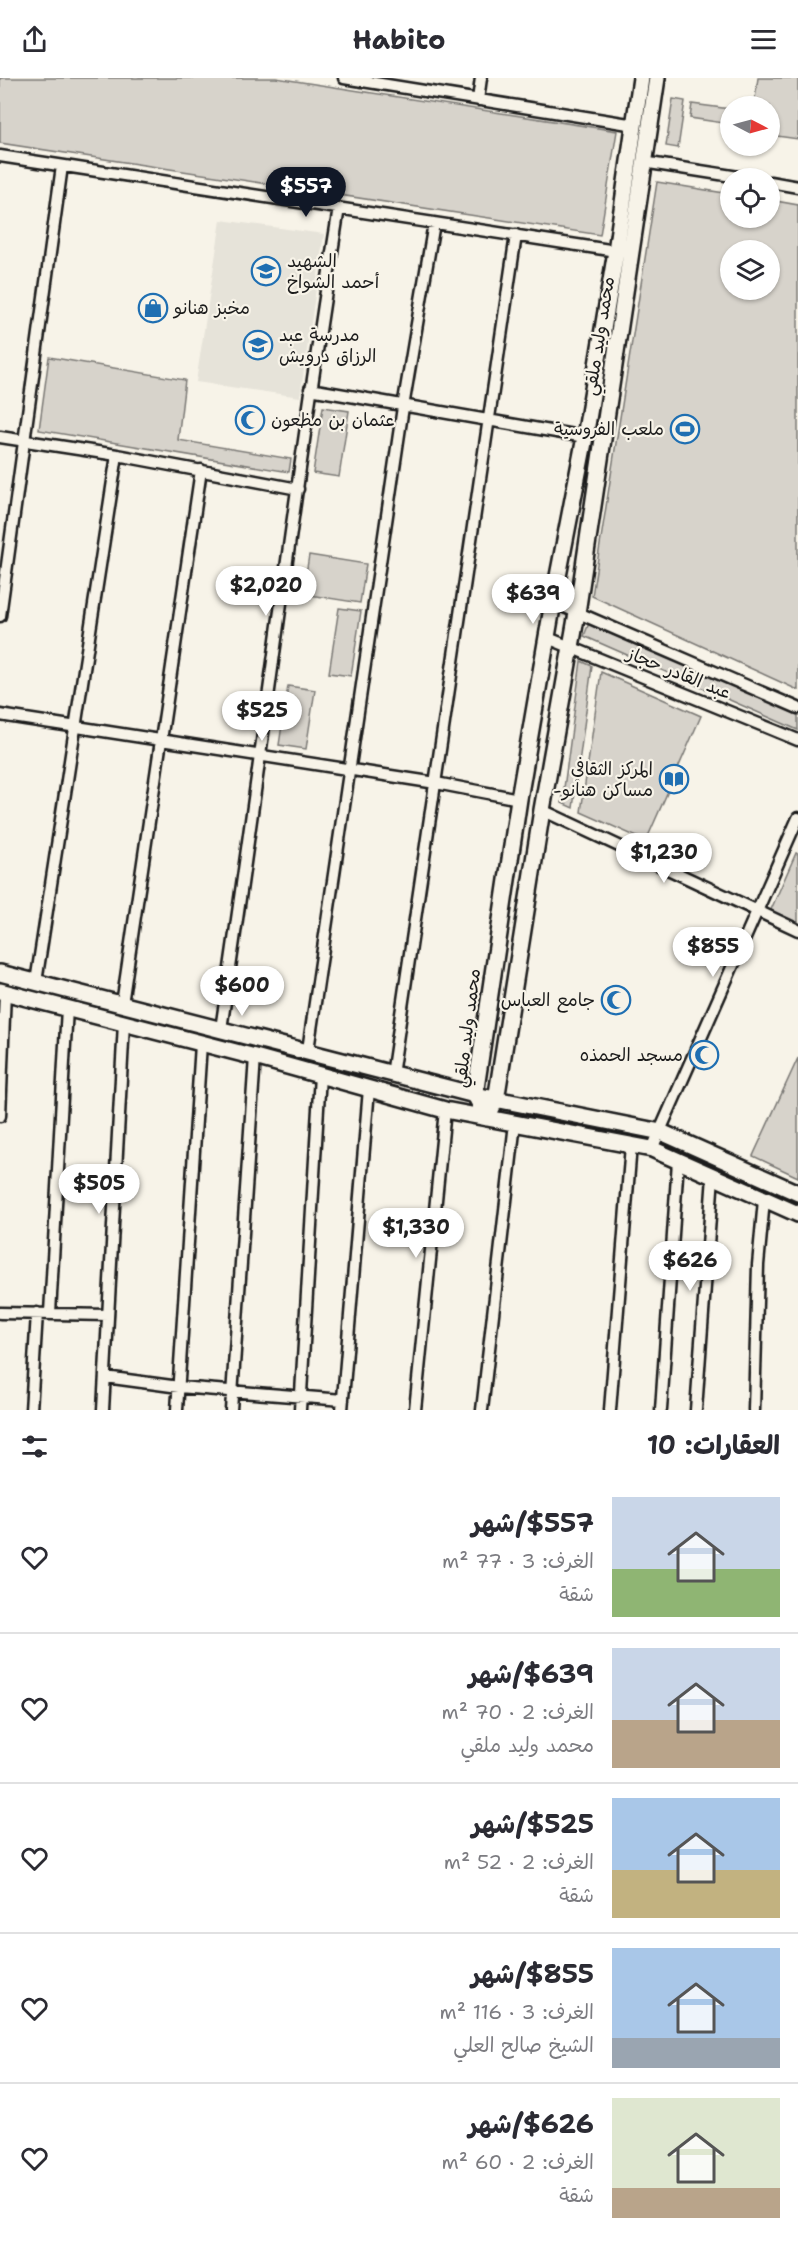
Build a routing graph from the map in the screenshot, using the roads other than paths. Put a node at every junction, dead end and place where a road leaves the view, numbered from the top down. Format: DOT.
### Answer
graph roads {
  1 [pos="344,78"];
  2 [pos="481,78"];
  3 [pos="641,78"];
  4 [pos="657,78"];
  5 [pos="478,100"];
  6 [pos="635,125"];
  7 [pos="0,156"];
  8 [pos="643,162"];
  9 [pos="62,166"];
  10 [pos="720,174"];
  11 [pos="780,184"];
  12 [pos="798,187"];
  13 [pos="339,208"];
  14 [pos="434,223"];
  15 [pos="516,235"];
  16 [pos="616,251"];
  17 [pos="310,389"];
  18 [pos="403,407"];
  19 [pos="489,420"];
  20 [pos="0,437"];
  21 [pos="585,437"];
  22 [pos="24,441"];
  23 [pos="117,455"];
  24 [pos="201,470"];
  25 [pos="298,489"];
  26 [pos="553,602"];
  27 [pos="577,613"];
  28 [pos="0,616"];
  29 [pos="548,638"];
  30 [pos="571,647"];
  31 [pos="798,708"];
  32 [pos="0,715"];
  33 [pos="75,726"];
  34 [pos="161,739"];
  35 [pos="798,740"];
  36 [pos="262,757"];
  37 [pos="350,770"];
  38 [pos="436,783"];
  39 [pos="519,799"];
  40 [pos="542,810"];
  41 [pos="798,818"];
  42 [pos="757,913"];
  43 [pos="798,930"];
  44 [pos="0,973"];
  45 [pos="36,982"];
  46 [pos="3,992"];
  47 [pos="122,1004"];
  48 [pos="67,1008"];
  49 [pos="124,1023"];
  50 [pos="221,1029"];
  51 [pos="201,1044"];
  52 [pos="308,1050"];
  53 [pos="255,1057"];
  54 [pos="392,1075"];
  55 [pos="320,1076"];
  56 [pos="369,1089"];
  57 [pos="475,1095"];
  58 [pos="496,1100"];
  59 [pos="445,1110"];
  60 [pos="0,1116"];
  61 [pos="487,1118"];
  62 [pos="515,1123"];
  63 [pos="661,1132"];
  64 [pos="631,1145"];
  65 [pos="652,1149"];
  66 [pos="678,1161"];
  67 [pos="713,1176"];
  68 [pos="798,1193"];
  69 [pos="764,1200"];
  70 [pos="798,1214"];
  71 [pos="0,1313"];
  72 [pos="37,1313"];
  73 [pos="50,1313"];
  74 [pos="108,1315"];
  75 [pos="105,1377"];
  76 [pos="179,1387"];
  77 [pos="231,1392"];
  78 [pos="301,1398"];
  79 [pos="343,1405"];
  80 [pos="31,1410"];
  81 [pos="104,1410"];
  82 [pos="177,1410"];
  83 [pos="231,1410"];
  84 [pos="300,1410"];
  85 [pos="415,1410"];
  86 [pos="482,1410"];
  87 [pos="610,1410"];
  88 [pos="661,1410"];
  89 [pos="696,1410"];
  90 [pos="754,1410"];
  1 -- 5 [label="street"];
  2 -- 5 [label="street"];
  3 -- 6 [label="street, محمد وليد ملقي"];
  4 -- 8 [label="street, محمد وليد ملقي"];
  5 -- 6 [label="street"];
  6 -- 16 [label="street, محمد وليد ملقي"];
  7 -- 9 [label="street"];
  8 -- 10 [label="street"];
  8 -- 27 [label="street, محمد وليد ملقي"];
  9 -- 13 [label="street"];
  9 -- 22 [label="street"];
  11 -- 12 [label="street"];
  13 -- 14 [label="street"];
  13 -- 17 [label="street"];
  14 -- 15 [label="street"];
  14 -- 18 [label="street"];
  15 -- 16 [label="street"];
  15 -- 19 [label="street"];
  16 -- 21 [label="street, محمد وليد ملقي"];
  17 -- 18 [label="street"];
  17 -- 25 [label="street"];
  18 -- 19 [label="street"];
  18 -- 37 [label="street"];
  19 -- 21 [label="street"];
  19 -- 38 [label="street"];
  20 -- 22 [label="street"];
  21 -- 26 [label="street, محمد وليد ملقي"];
  22 -- 23 [label="street"];
  22 -- 28 [label="street"];
  23 -- 24 [label="street"];
  23 -- 33 [label="street"];
  24 -- 25 [label="street"];
  24 -- 34 [label="street"];
  25 -- 36 [label="street"];
  26 -- 27 [label="street, عبد القادر حجاز"];
  26 -- 29 [label="street, محمد وليد ملقي"];
  27 -- 30 [label="street, محمد وليد ملقي"];
  27 -- 31 [label="street, عبد القادر حجاز"];
  29 -- 30 [label="street, عبد القادر حجاز"];
  29 -- 39 [label="street, محمد وليد ملقي"];
  30 -- 35 [label="street, عبد القادر حجاز"];
  30 -- 40 [label="street, محمد وليد ملقي"];
  32 -- 33 [label="street"];
  33 -- 34 [label="street"];
  33 -- 45 [label="street"];
  34 -- 36 [label="street"];
  34 -- 47 [label="street"];
  36 -- 37 [label="street"];
  36 -- 50 [label="street"];
  37 -- 38 [label="street"];
  37 -- 52 [label="street"];
  38 -- 39 [label="street"];
  38 -- 54 [label="street"];
  39 -- 57 [label="street, محمد وليد ملقي"];
  40 -- 42 [label="street"];
  40 -- 58 [label="street, محمد وليد ملقي"];
  41 -- 42 [label="street"];
  42 -- 43 [label="street"];
  42 -- 63 [label="street"];
  44 -- 45 [label="street"];
  45 -- 47 [label="street"];
  46 -- 48 [label="street"];
  46 -- 60 [label="street"];
  47 -- 50 [label="street"];
  48 -- 49 [label="street"];
  48 -- 73 [label="street"];
  49 -- 51 [label="street"];
  49 -- 74 [label="street"];
  50 -- 52 [label="street"];
  51 -- 53 [label="street"];
  51 -- 76 [label="street"];
  52 -- 54 [label="street"];
  53 -- 55 [label="street"];
  53 -- 77 [label="street"];
  54 -- 57 [label="street"];
  55 -- 56 [label="street"];
  55 -- 78 [label="street"];
  56 -- 59 [label="street"];
  56 -- 79 [label="street"];
  57 -- 58 [label="street"];
  57 -- 61 [label="street, محمد وليد ملقي"];
  58 -- 61 [label="street, محمد وليد ملقي"];
  58 -- 63 [label="street"];
  59 -- 61 [label="street"];
  59 -- 85 [label="street"];
  61 -- 62 [label="street"];
  62 -- 64 [label="street"];
  62 -- 86 [label="street"];
  63 -- 65 [label="street"];
  63 -- 68 [label="street"];
  64 -- 65 [label="street"];
  64 -- 87 [label="street"];
  65 -- 66 [label="street"];
  66 -- 67 [label="street"];
  66 -- 88 [label="street"];
  67 -- 69 [label="street"];
  67 -- 89 [label="street"];
  69 -- 70 [label="street"];
  69 -- 90 [label="street"];
  71 -- 72 [label="street"];
  72 -- 73 [label="street"];
  72 -- 80 [label="street"];
  73 -- 74 [label="street"];
  74 -- 75 [label="street"];
  75 -- 76 [label="street"];
  75 -- 81 [label="street"];
  76 -- 77 [label="street"];
  76 -- 82 [label="street"];
  77 -- 78 [label="street"];
  77 -- 83 [label="street"];
  78 -- 79 [label="street"];
  78 -- 84 [label="street"];
}
